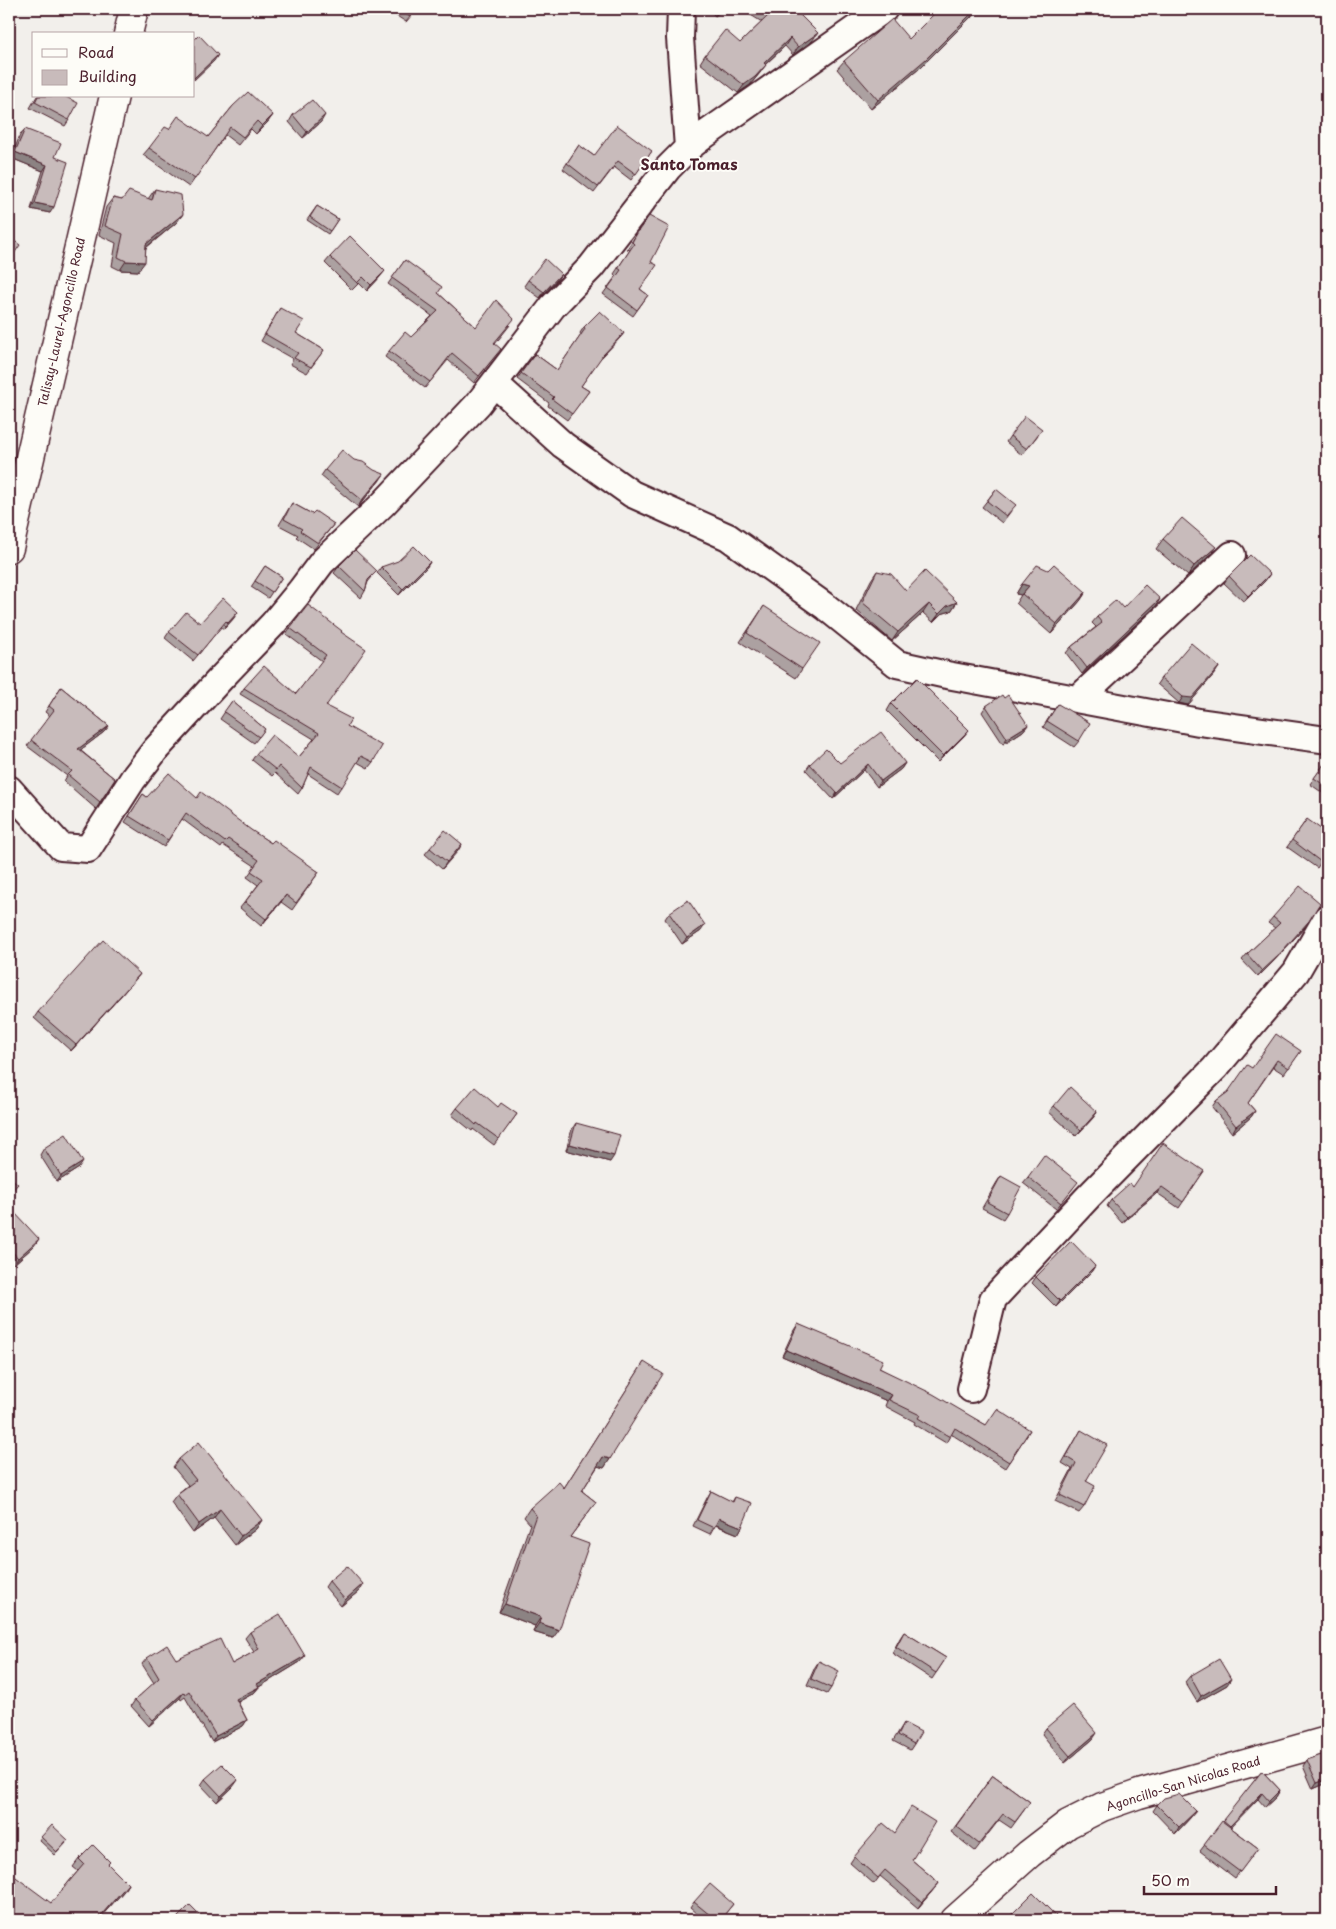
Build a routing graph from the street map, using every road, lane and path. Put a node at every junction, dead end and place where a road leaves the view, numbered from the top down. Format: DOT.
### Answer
graph roads {
  1 [pos="134,9"];
  2 [pos="680,9"];
  3 [pos="884,9"];
  4 [pos="128,32"];
  5 [pos="114,98"];
  6 [pos="688,148"];
  7 [pos="494,383"];
  8 [pos="9,548"];
  9 [pos="1232,555"];
  10 [pos="1079,698"];
  11 [pos="1327,740"];
  12 [pos="9,789"];
  13 [pos="1327,918"];
  14 [pos="971,1389"];
  15 [pos="1327,1741"];
  16 [pos="955,1920"];
  1 -- 4 [label="main road"];
  2 -- 6 [label="street"];
  3 -- 6 [label="street"];
  5 -- 8 [label="main road, Talisay-Laurel-Agoncillo Road"];
  6 -- 7 [label="street"];
  7 -- 10 [label="street"];
  7 -- 12 [label="street"];
  9 -- 10 [label="street"];
  10 -- 11 [label="street"];
  13 -- 14 [label="street"];
  15 -- 16 [label="main road, Agoncillo-San Nicolas Road"];
}
